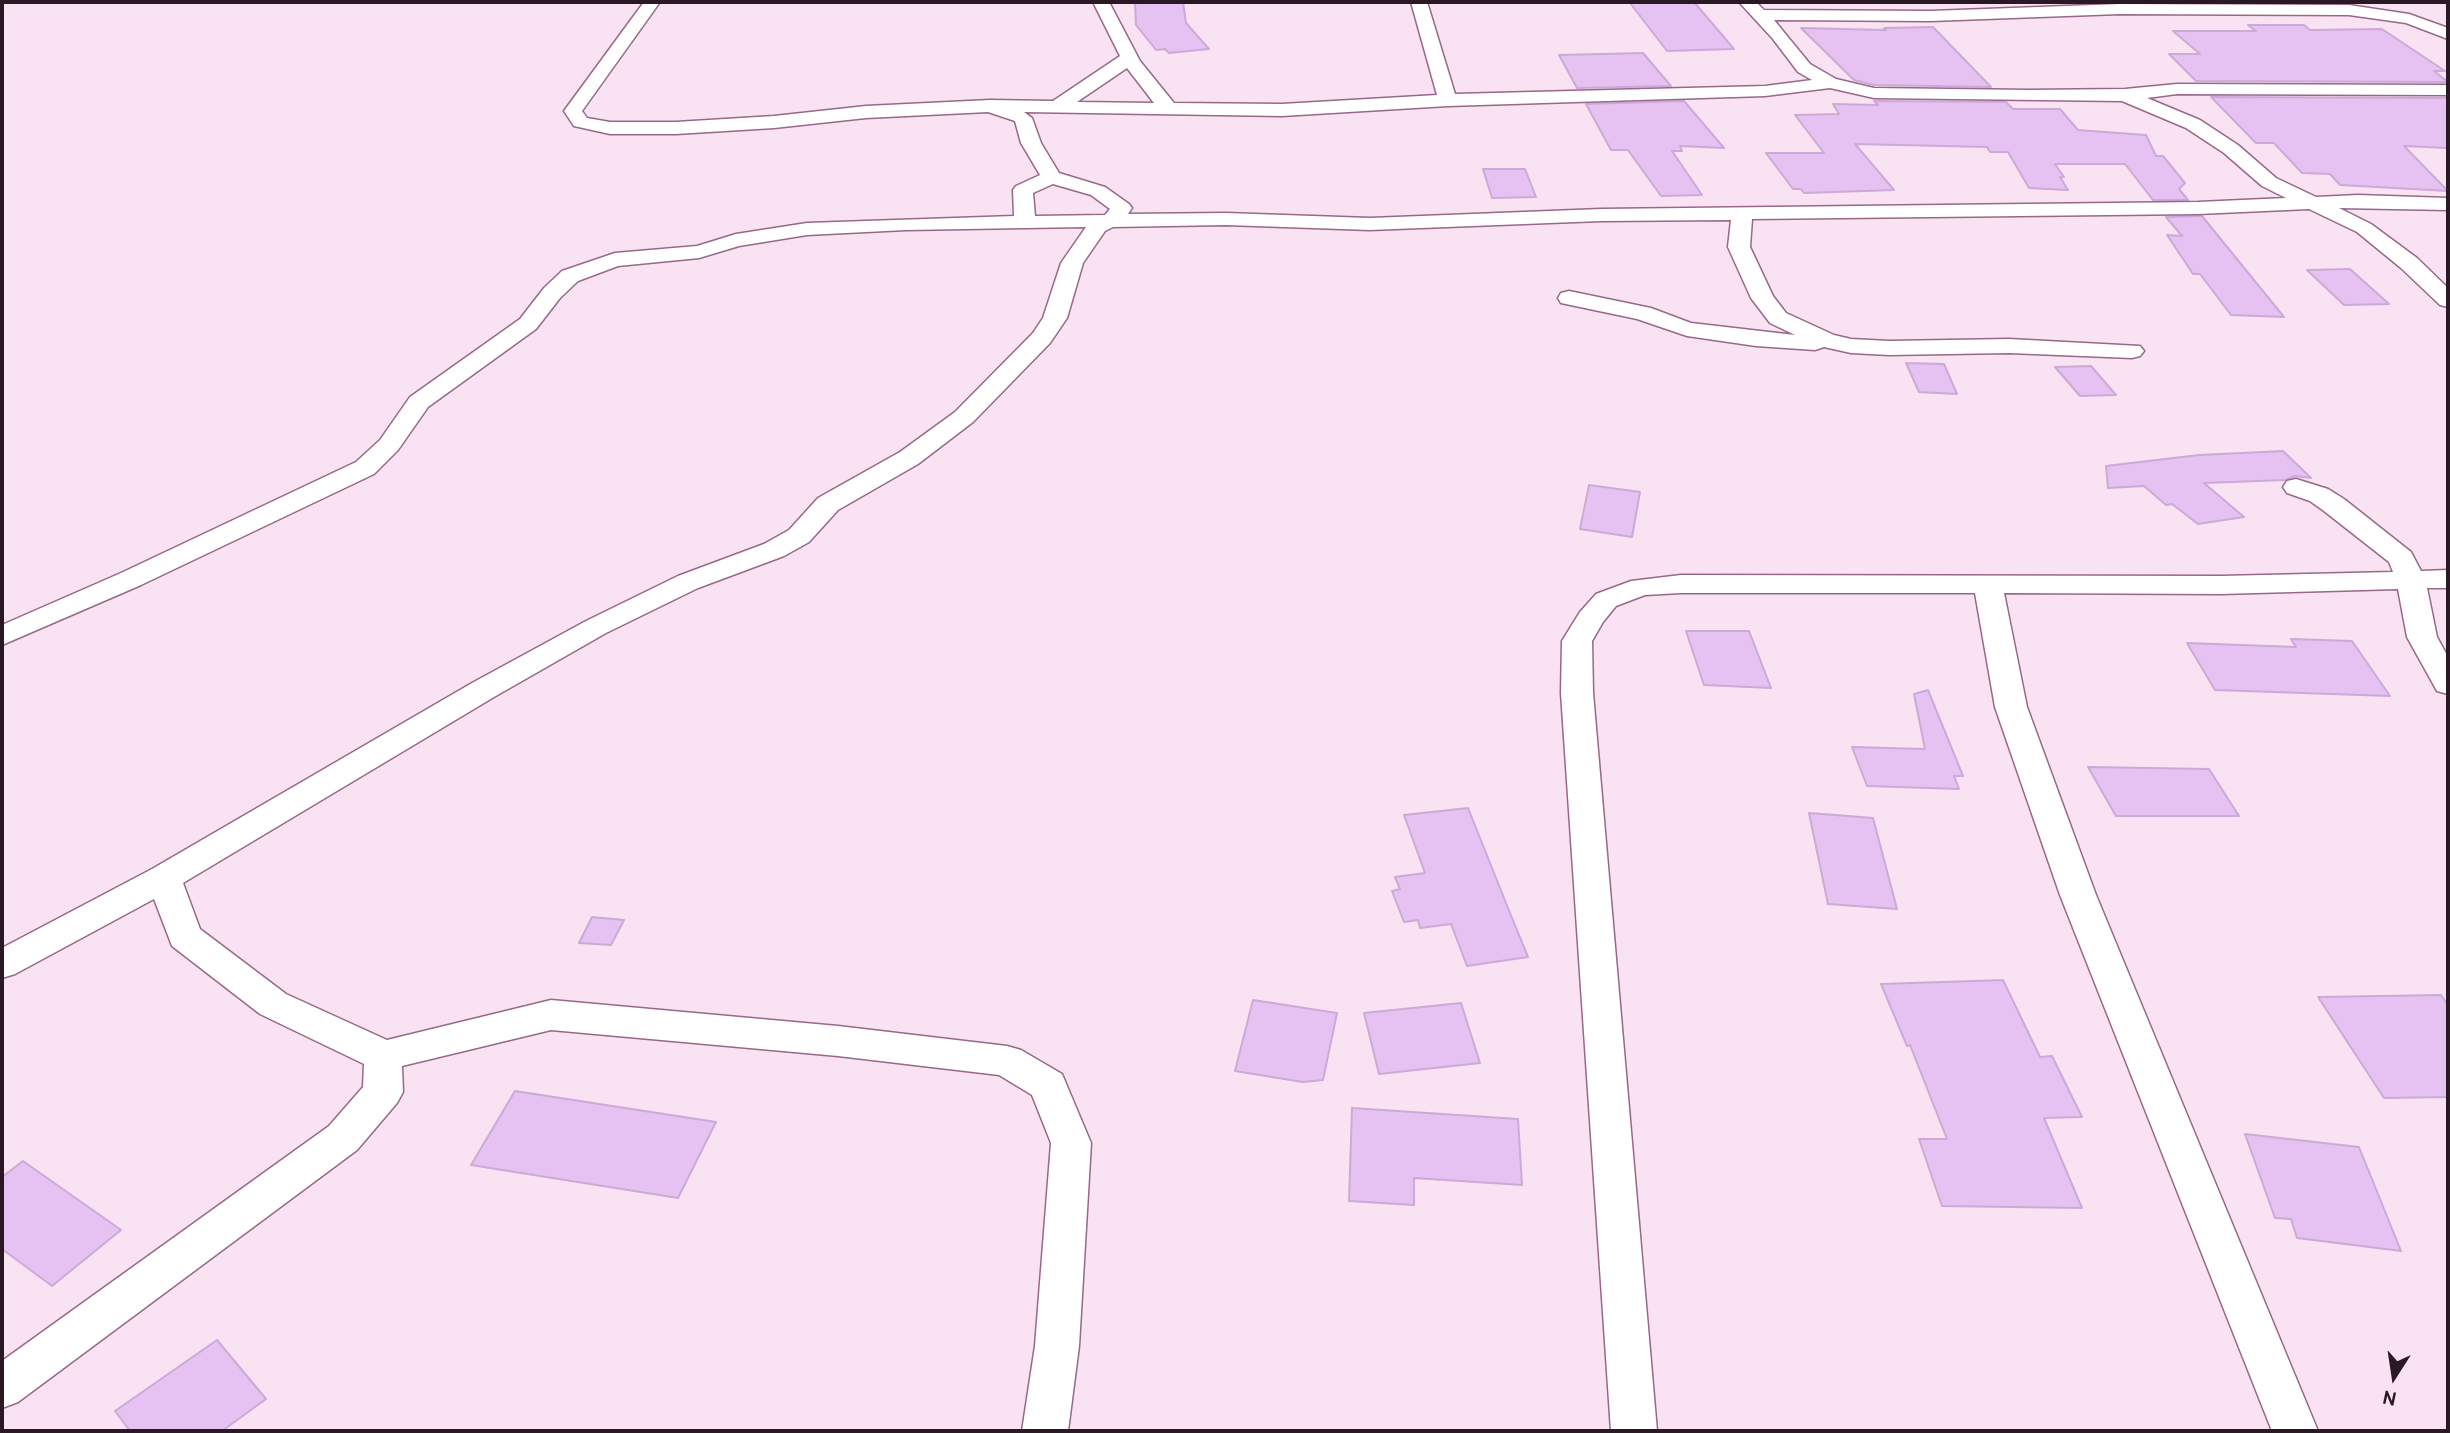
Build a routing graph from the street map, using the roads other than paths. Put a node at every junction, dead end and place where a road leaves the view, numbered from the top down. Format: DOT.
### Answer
graph roads {
  1 [pos="652,2"];
  2 [pos="1101,2"];
  3 [pos="1419,2"];
  4 [pos="1747,2"];
  5 [pos="1762,15"];
  6 [pos="2448,34"];
  7 [pos="1129,58"];
  8 [pos="1830,83"];
  9 [pos="2448,90"];
  10 [pos="2125,95"];
  11 [pos="1448,100"];
  12 [pos="990,106"];
  13 [pos="1058,107"];
  14 [pos="1168,108"];
  15 [pos="1051,177"];
  16 [pos="2311,202"];
  17 [pos="2448,204"];
  18 [pos="1744,213"];
  19 [pos="1112,219"];
  20 [pos="1025,221"];
  21 [pos="1569,298"];
  22 [pos="2448,300"];
  23 [pos="1852,346"];
  24 [pos="2132,351"];
  25 [pos="2296,487"];
  26 [pos="2448,579"];
  27 [pos="2411,581"];
  28 [pos="1988,583"];
  29 [pos="2,636"];
  30 [pos="2448,684"];
  31 [pos="164,878"];
  32 [pos="2,964"];
  33 [pos="383,1056"];
  34 [pos="2,1387"];
  35 [pos="1045,1431"];
  36 [pos="1634,1431"];
  37 [pos="2295,1431"];
  1 -- 12 [label="street"];
  2 -- 7 [label="street"];
  3 -- 11 [label="street"];
  4 -- 5 [label="street"];
  5 -- 6 [label="street"];
  5 -- 8 [label="street"];
  7 -- 13 [label="street"];
  7 -- 14 [label="street"];
  8 -- 10 [label="street"];
  8 -- 11 [label="street"];
  9 -- 10 [label="street"];
  10 -- 16 [label="street"];
  11 -- 14 [label="street"];
  12 -- 13 [label="street"];
  12 -- 15 [label="street"];
  13 -- 14 [label="street"];
  15 -- 19 [label="street"];
  15 -- 20 [label="street"];
  16 -- 17 [label="street"];
  16 -- 18 [label="street"];
  16 -- 22 [label="street"];
  18 -- 19 [label="street"];
  18 -- 23 [label="street"];
  19 -- 20 [label="street"];
  19 -- 31 [label="street"];
  20 -- 29 [label="street"];
  21 -- 23 [label="street"];
  23 -- 24 [label="street"];
  25 -- 27 [label="street"];
  26 -- 27 [label="street"];
  27 -- 28 [label="street"];
  27 -- 30 [label="street"];
  28 -- 36 [label="street"];
  28 -- 37 [label="street"];
  31 -- 32 [label="street"];
  31 -- 33 [label="street"];
  33 -- 34 [label="street"];
  33 -- 35 [label="street"];
}
